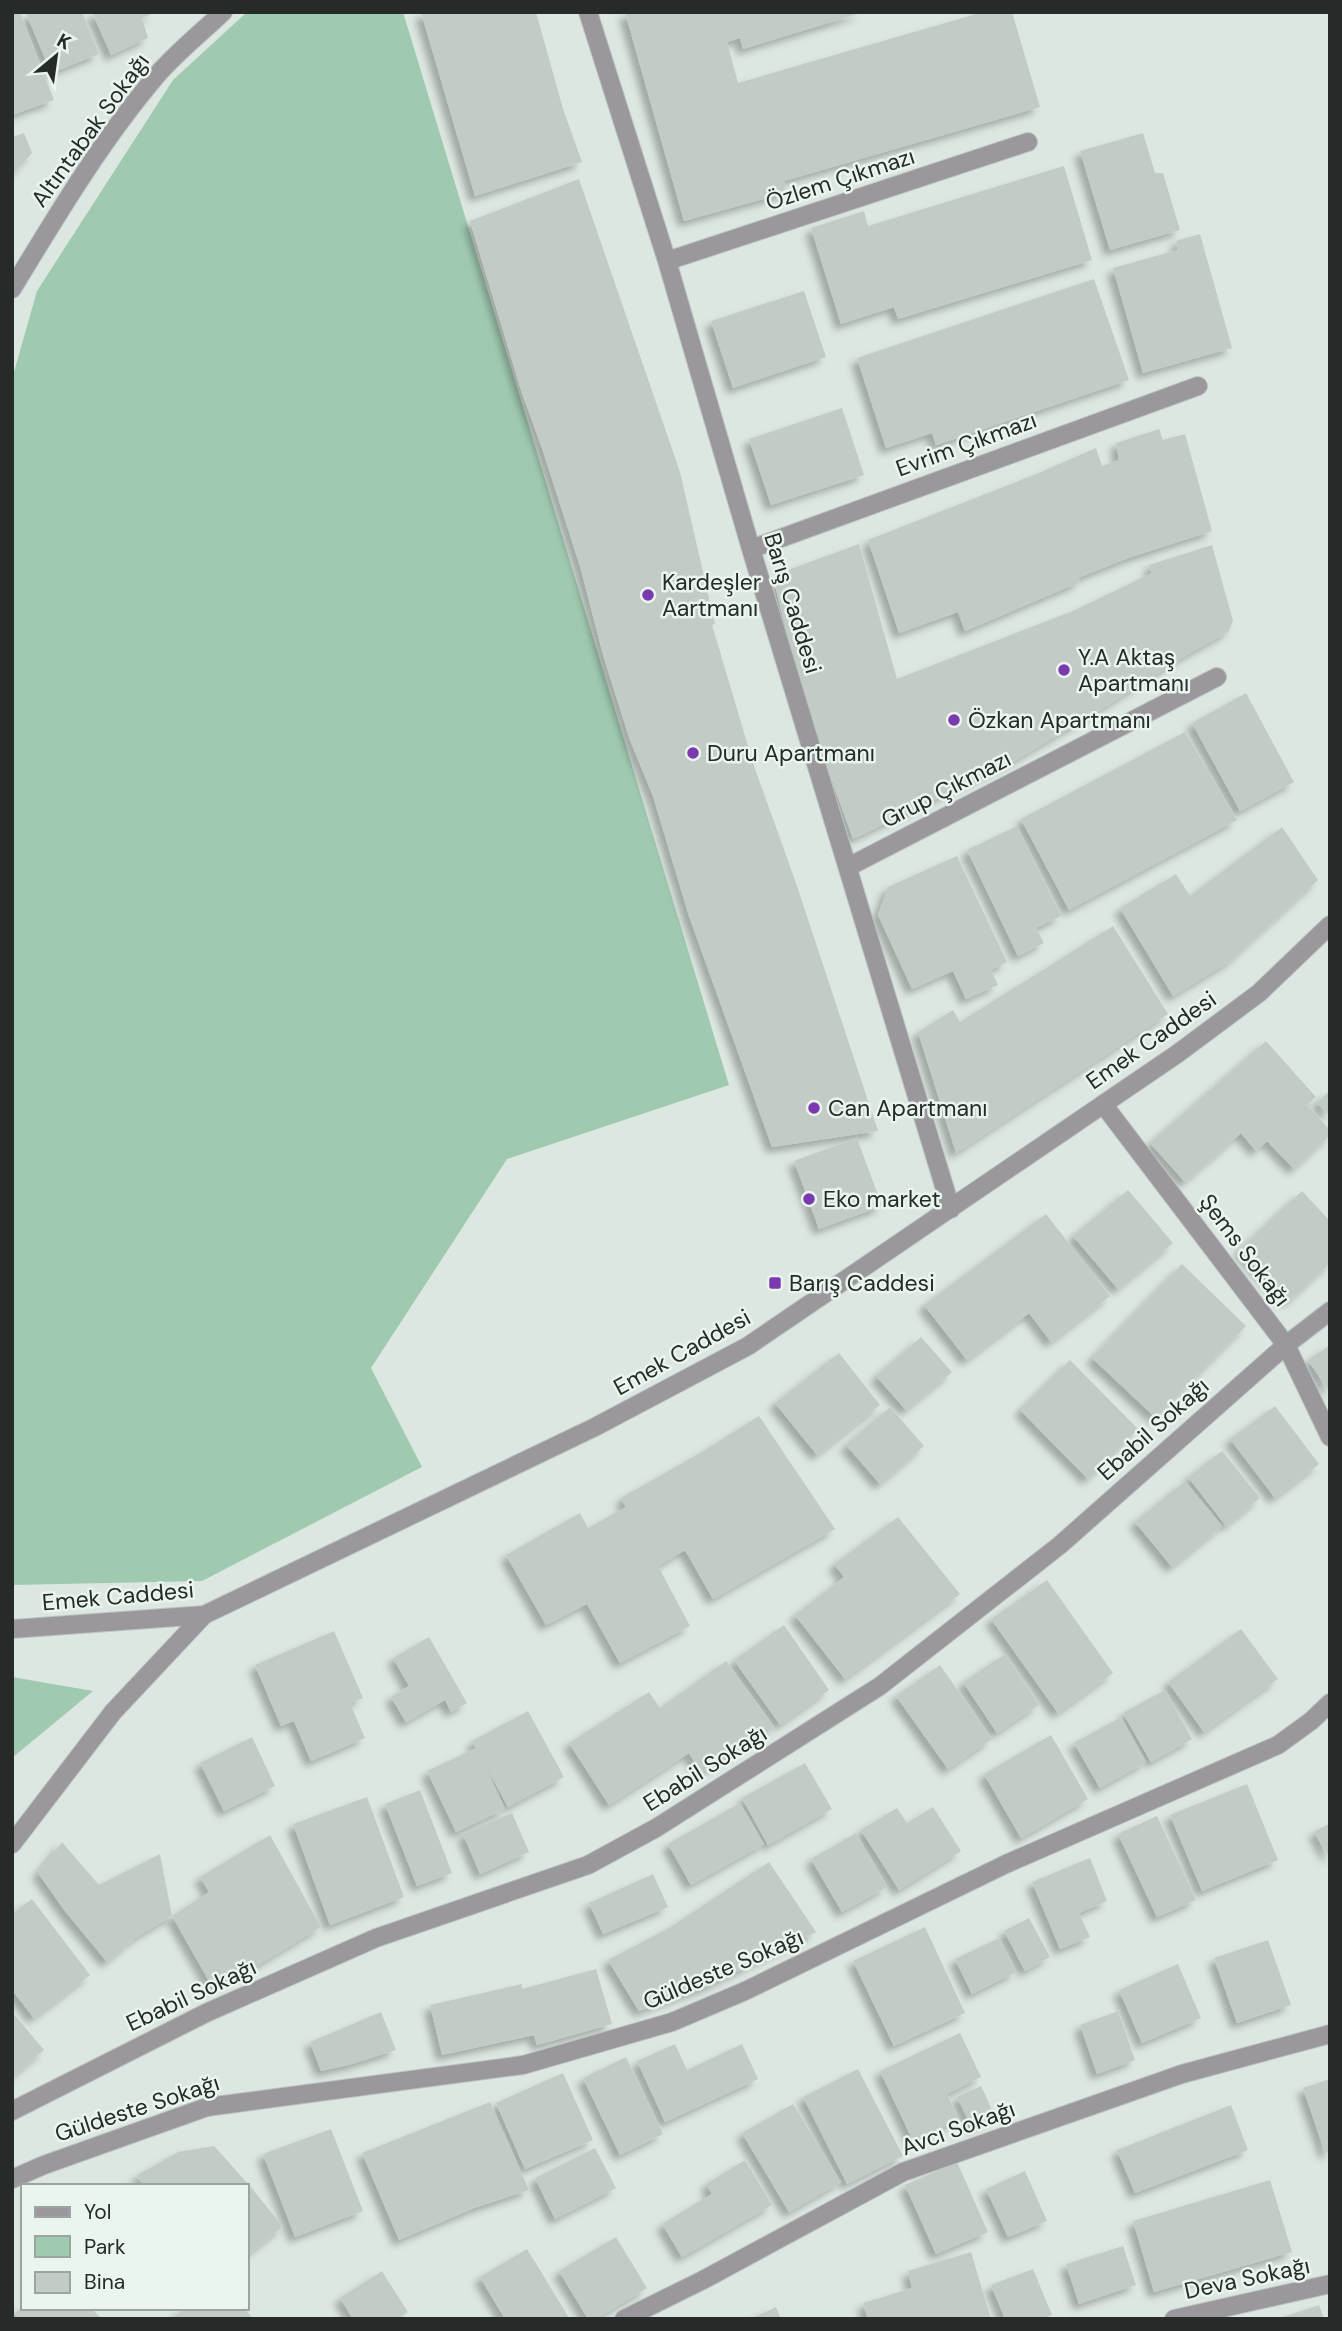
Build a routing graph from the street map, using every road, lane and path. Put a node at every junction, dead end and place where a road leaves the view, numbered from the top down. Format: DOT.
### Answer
graph roads {
  1 [pos="223,12"];
  2 [pos="588,12"];
  3 [pos="1028,142"];
  4 [pos="667,261"];
  5 [pos="12,289"];
  6 [pos="1198,386"];
  7 [pos="751,549"];
  8 [pos="1217,677"];
  9 [pos="848,867"];
  10 [pos="1330,925"];
  11 [pos="1103,1104"];
  12 [pos="951,1209"];
  13 [pos="1330,1311"];
  14 [pos="1286,1345"];
  15 [pos="1330,1437"];
  16 [pos="204,1615"];
  17 [pos="12,1629"];
  18 [pos="1330,1703"];
  19 [pos="12,1844"];
  20 [pos="1330,2034"];
  21 [pos="12,2111"];
  22 [pos="12,2179"];
  23 [pos="1330,2284"];
  24 [pos="624,2319"];
  25 [pos="1174,2319"];
  1 -- 5 [label="street, Altıntabak Sokağı"];
  2 -- 4 [label="street, Barış Caddesi"];
  3 -- 4 [label="street, Özlem Çıkmazı"];
  4 -- 7 [label="street, Barış Caddesi"];
  6 -- 7 [label="street, Evrim Çıkmazı"];
  7 -- 9 [label="street, Barış Caddesi"];
  8 -- 9 [label="street, Grup Çıkmazı"];
  9 -- 12 [label="street, Barış Caddesi"];
  10 -- 11 [label="street, Emek Caddesi"];
  11 -- 12 [label="street, Emek Caddesi"];
  11 -- 14 [label="street, Şems Sokağı"];
  12 -- 16 [label="street, Emek Caddesi"];
  13 -- 14 [label="street, Ebabil Sokağı"];
  14 -- 15 [label="street, Şems Sokağı"];
  14 -- 21 [label="street, Ebabil Sokağı"];
  16 -- 17 [label="street, Emek Caddesi"];
  16 -- 19 [label="street"];
  18 -- 22 [label="street, Güldeste Sokağı"];
  20 -- 24 [label="street, Avcı Sokağı"];
  23 -- 25 [label="street, Deva Sokağı"];
}
